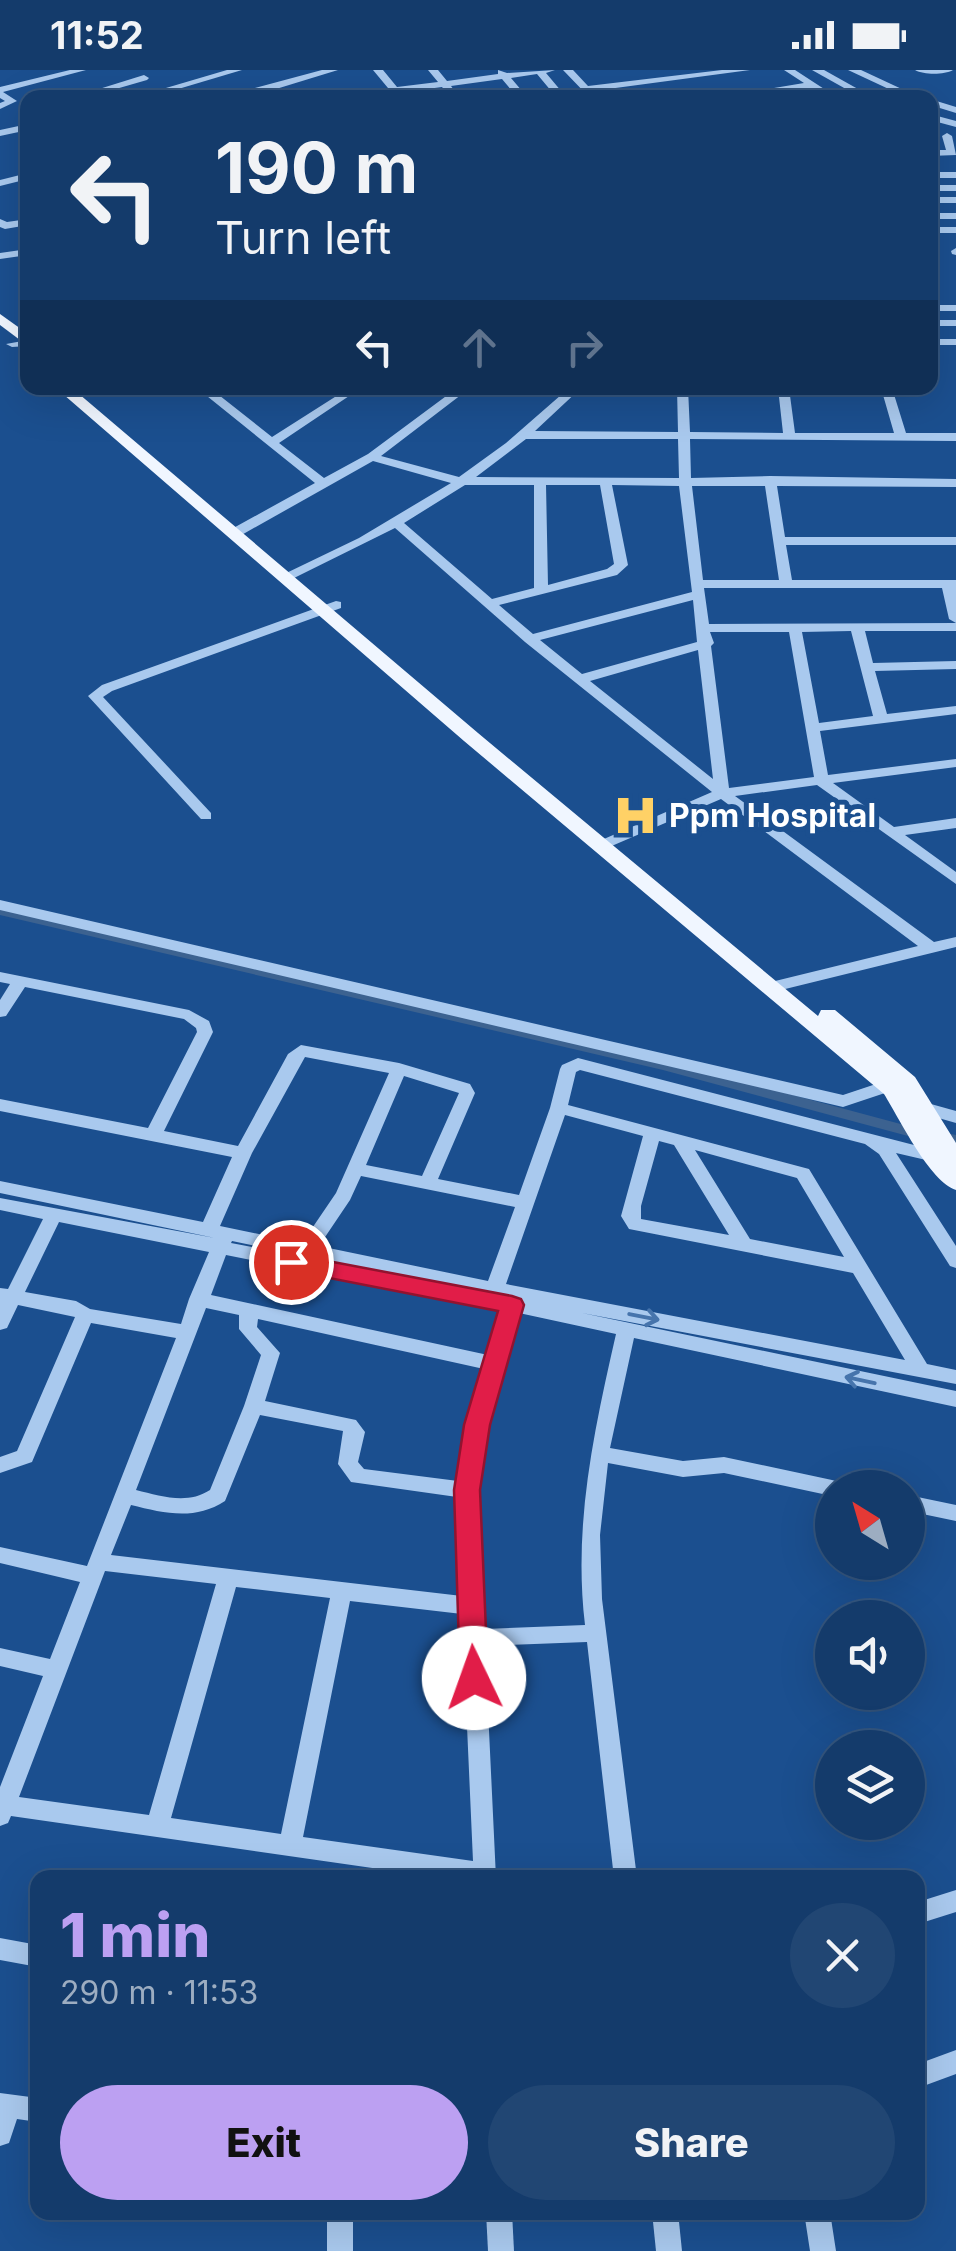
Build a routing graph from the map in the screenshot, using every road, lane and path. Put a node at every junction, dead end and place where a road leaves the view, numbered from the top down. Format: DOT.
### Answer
graph roads {
  1 [pos="81,70"];
  2 [pos="132,70"];
  3 [pos="201,70"];
  4 [pos="237,70"];
  5 [pos="333,70"];
  6 [pos="378,70"];
  7 [pos="433,70"];
  8 [pos="568,70"];
  9 [pos="745,70"];
  10 [pos="789,70"];
  11 [pos="817,70"];
  12 [pos="853,70"];
  13 [pos="920,70"];
  14 [pos="948,70"];
  15 [pos="544,71"];
  16 [pos="502,73"];
  17 [pos="464,74"];
  18 [pos="702,76"];
  19 [pos="92,77"];
  20 [pos="147,80"];
  21 [pos="443,82"];
  22 [pos="810,85"];
  23 [pos="393,88"];
  24 [pos="105,90"];
  25 [pos="162,90"];
  26 [pos="258,90"];
  27 [pos="387,90"];
  28 [pos="450,90"];
  29 [pos="478,90"];
  30 [pos="587,90"];
  31 [pos="610,90"];
  32 [pos="716,90"];
  33 [pos="774,90"];
  34 [pos="819,90"];
  35 [pos="855,90"];
  36 [pos="899,90"];
  37 [pos="0,92"];
  38 [pos="0,106"];
  39 [pos="952,137"];
  40 [pos="954,159"];
  41 [pos="19,175"];
  42 [pos="0,183"];
  43 [pos="0,318"];
  44 [pos="20,346"];
  45 [pos="73,395"];
  46 [pos="88,395"];
  47 [pos="212,395"];
  48 [pos="345,395"];
  49 [pos="455,395"];
  50 [pos="567,395"];
  51 [pos="683,395"];
  52 [pos="785,395"];
  53 [pos="889,395"];
  54 [pos="524,435"];
  55 [pos="901,436"];
  56 [pos="956,437"];
  57 [pos="682,438"];
  58 [pos="790,438"];
  59 [pos="272,442"];
  60 [pos="372,457"];
  61 [pos="540,480"];
  62 [pos="606,480"];
  63 [pos="685,480"];
  64 [pos="770,480"];
  65 [pos="458,481"];
  66 [pos="956,483"];
  67 [pos="324,484"];
  68 [pos="396,522"];
  69 [pos="239,531"];
  70 [pos="780,540"];
  71 [pos="956,542"];
  72 [pos="290,575"];
  73 [pos="786,584"];
  74 [pos="952,584"];
  75 [pos="540,589"];
  76 [pos="700,589"];
  77 [pos="490,604"];
  78 [pos="329,608"];
  79 [pos="956,619"];
  80 [pos="857,627"];
  81 [pos="956,627"];
  82 [pos="795,628"];
  83 [pos="706,636"];
  84 [pos="530,639"];
  85 [pos="956,665"];
  86 [pos="868,666"];
  87 [pos="581,679"];
  88 [pos="956,710"];
  89 [pos="881,719"];
  90 [pos="812,728"];
  91 [pos="956,763"];
  92 [pos="822,782"];
  93 [pos="722,793"];
  94 [pos="206,816"];
  95 [pos="956,823"];
  96 [pos="892,832"];
  97 [pos="608,843"];
  98 [pos="956,879"];
  99 [pos="0,905"];
  100 [pos="956,942"];
  101 [pos="931,948"];
  102 [pos="0,977"];
  103 [pos="20,982"];
  104 [pos="781,985"];
  105 [pos="0,1012"];
  106 [pos="399,1068"];
  107 [pos="888,1086"];
  108 [pos="0,1106"];
  109 [pos="559,1108"];
  110 [pos="915,1113"];
  111 [pos="956,1116"];
  112 [pos="653,1132"];
  113 [pos="153,1136"];
  114 [pos="679,1138"];
  115 [pos="877,1142"];
  116 [pos="242,1153"];
  117 [pos="943,1154"];
  118 [pos="356,1170"];
  119 [pos="956,1182"];
  120 [pos="426,1184"];
  121 [pos="0,1187"];
  122 [pos="525,1203"];
  123 [pos="0,1204"];
  124 [pos="54,1215"];
  125 [pos="218,1237"];
  126 [pos="745,1246"];
  127 [pos="307,1250"];
  128 [pos="956,1260"];
  129 [pos="859,1268"];
  130 [pos="7,1296"];
  131 [pos="198,1299"];
  132 [pos="499,1299"];
  133 [pos="250,1310"];
  134 [pos="85,1316"];
  135 [pos="0,1322"];
  136 [pos="626,1331"];
  137 [pos="185,1332"];
  138 [pos="495,1364"];
  139 [pos="920,1369"];
  140 [pos="956,1377"];
  141 [pos="956,1399"];
  142 [pos="254,1406"];
  143 [pos="599,1454"];
  144 [pos="0,1465"];
  145 [pos="815,1485"];
  146 [pos="467,1490"];
  147 [pos="124,1495"];
  148 [pos="925,1506"];
  149 [pos="956,1512"];
  150 [pos="0,1555"];
  151 [pos="96,1569"];
  152 [pos="228,1577"];
  153 [pos="342,1591"];
  154 [pos="470,1606"];
  155 [pos="596,1633"];
  156 [pos="472,1638"];
  157 [pos="0,1656"];
  158 [pos="56,1670"];
  159 [pos="2,1810"];
  160 [pos="157,1827"];
  161 [pos="290,1846"];
  162 [pos="451,1870"];
  163 [pos="485,1870"];
  164 [pos="625,1870"];
  165 [pos="956,1901"];
  166 [pos="925,1911"];
  167 [pos="0,1949"];
  168 [pos="30,1955"];
  169 [pos="956,2062"];
  170 [pos="925,2073"];
  171 [pos="4,2105"];
  172 [pos="30,2109"];
  173 [pos="0,2134"];
  174 [pos="340,2220"];
  175 [pos="499,2220"];
  176 [pos="666,2220"];
  177 [pos="818,2220"];
  178 [pos="340,2251"];
  179 [pos="501,2251"];
  180 [pos="670,2251"];
  181 [pos="824,2251"];
  1 -- 19 [label="street"];
  1 -- 37 [label="street"];
  2 -- 20 [label="street"];
  3 -- 20 [label="street"];
  4 -- 25 [label="street"];
  5 -- 26 [label="street"];
  6 -- 23 [label="street"];
  7 -- 21 [label="street"];
  8 -- 30 [label="street"];
  9 -- 18 [label="street"];
  10 -- 22 [label="street"];
  11 -- 35 [label="street"];
  12 -- 36 [label="street"];
  13 -- 14 [label="street"];
  15 -- 16 [label="street"];
  16 -- 17 [label="street"];
  17 -- 21 [label="street"];
  17 -- 29 [label="street"];
  18 -- 31 [label="street"];
  18 -- 32 [label="street"];
  20 -- 24 [label="street"];
  20 -- 25 [label="street"];
  21 -- 23 [label="street"];
  21 -- 28 [label="street"];
  22 -- 33 [label="street"];
  22 -- 34 [label="street"];
  23 -- 27 [label="street"];
  37 -- 38 [label="street"];
  39 -- 40 [label="street"];
  41 -- 42 [label="street"];
  43 -- 44 [label="main road"];
  45 -- 69 [label="main road"];
  46 -- 69 [label="main road"];
  47 -- 59 [label="street"];
  48 -- 59 [label="street"];
  49 -- 60 [label="street"];
  50 -- 54 [label="street"];
  51 -- 57 [label="street"];
  52 -- 58 [label="street"];
  53 -- 55 [label="street"];
  54 -- 57 [label="street"];
  54 -- 65 [label="street"];
  55 -- 56 [label="street"];
  55 -- 58 [label="street"];
  57 -- 58 [label="street"];
  57 -- 63 [label="street"];
  59 -- 67 [label="street"];
  60 -- 65 [label="street"];
  60 -- 67 [label="street"];
  61 -- 62 [label="street"];
  61 -- 65 [label="street"];
  61 -- 75 [label="street"];
  62 -- 63 [label="street"];
  62 -- 75 [label="street"];
  63 -- 64 [label="street"];
  63 -- 76 [label="street"];
  64 -- 66 [label="street"];
  64 -- 70 [label="street"];
  65 -- 68 [label="street"];
  67 -- 69 [label="street"];
  68 -- 72 [label="street"];
  68 -- 77 [label="street"];
  69 -- 72 [label="main road"];
  70 -- 71 [label="street"];
  70 -- 73 [label="street"];
  72 -- 78 [label="main road"];
  73 -- 74 [label="street"];
  73 -- 76 [label="street"];
  74 -- 79 [label="street"];
  75 -- 77 [label="street"];
  76 -- 83 [label="street"];
  76 -- 84 [label="street"];
  77 -- 84 [label="street"];
  78 -- 94 [label="street"];
  78 -- 97 [label="main road"];
  80 -- 81 [label="street"];
  80 -- 82 [label="street"];
  80 -- 86 [label="street"];
  82 -- 83 [label="street"];
  82 -- 90 [label="street"];
  83 -- 87 [label="street"];
  83 -- 93 [label="street"];
  84 -- 87 [label="street"];
  85 -- 86 [label="street"];
  86 -- 89 [label="street"];
  87 -- 93 [label="street"];
  88 -- 89 [label="street"];
  89 -- 90 [label="street"];
  90 -- 92 [label="street"];
  91 -- 92 [label="street"];
  92 -- 93 [label="street"];
  92 -- 96 [label="street"];
  93 -- 97 [label="street"];
  93 -- 101 [label="street"];
  95 -- 96 [label="street"];
  96 -- 98 [label="street"];
  97 -- 104 [label="main road"];
  99 -- 107 [label="street"];
  100 -- 101 [label="street"];
  101 -- 104 [label="street"];
  102 -- 103 [label="street"];
  103 -- 105 [label="street"];
  103 -- 113 [label="street"];
  104 -- 107 [label="main road"];
  104 -- 110 [label="main road"];
  106 -- 116 [label="street"];
  106 -- 118 [label="street"];
  106 -- 120 [label="street"];
  107 -- 110 [label="main road"];
  108 -- 113 [label="street"];
  109 -- 112 [label="street"];
  109 -- 115 [label="street"];
  109 -- 122 [label="street"];
  110 -- 111 [label="street"];
  110 -- 117 [label="main road"];
  112 -- 114 [label="street"];
  112 -- 126 [label="street"];
  113 -- 116 [label="street"];
  114 -- 126 [label="street"];
  114 -- 129 [label="street"];
  115 -- 117 [label="street"];
  115 -- 128 [label="street"];
  116 -- 125 [label="street"];
  117 -- 119 [label="main road"];
  118 -- 120 [label="street"];
  118 -- 127 [label="street"];
  120 -- 122 [label="street"];
  121 -- 125 [label="street"];
  122 -- 132 [label="street"];
  123 -- 124 [label="street"];
  124 -- 125 [label="street"];
  124 -- 130 [label="street"];
  125 -- 127 [label="street"];
  125 -- 131 [label="street"];
  125 -- 132 [label="street"];
  126 -- 129 [label="street"];
  127 -- 132 [label="street"];
  129 -- 139 [label="street"];
  130 -- 134 [label="street"];
  130 -- 135 [label="street"];
  131 -- 133 [label="street"];
  131 -- 137 [label="street"];
  132 -- 136 [label="street"];
  132 -- 138 [label="street"];
  132 -- 139 [label="street, one-way"];
  133 -- 138 [label="street"];
  133 -- 142 [label="street"];
  134 -- 137 [label="street"];
  134 -- 144 [label="street"];
  141 -- 136 [label="street, one-way"];
  136 -- 143 [label="street"];
  137 -- 147 [label="street"];
  138 -- 146 [label="street"];
  139 -- 140 [label="street"];
  142 -- 146 [label="street"];
  142 -- 147 [label="street"];
  143 -- 145 [label="street"];
  143 -- 155 [label="street"];
  146 -- 154 [label="street"];
  147 -- 151 [label="street"];
  148 -- 149 [label="street"];
  150 -- 151 [label="street"];
  151 -- 152 [label="street"];
  151 -- 158 [label="street"];
  152 -- 153 [label="street"];
  152 -- 160 [label="street"];
  153 -- 154 [label="street"];
  153 -- 161 [label="street"];
  154 -- 156 [label="street"];
  155 -- 156 [label="street"];
  155 -- 164 [label="street"];
  156 -- 163 [label="street"];
  157 -- 158 [label="street"];
  158 -- 159 [label="street"];
  159 -- 160 [label="street"];
  160 -- 161 [label="street"];
  161 -- 162 [label="street"];
  165 -- 166 [label="street"];
  167 -- 168 [label="street"];
  169 -- 170 [label="street"];
  171 -- 172 [label="street"];
  171 -- 173 [label="street"];
  174 -- 178 [label="street"];
  175 -- 179 [label="street"];
  176 -- 180 [label="street"];
  177 -- 181 [label="street"];
}
